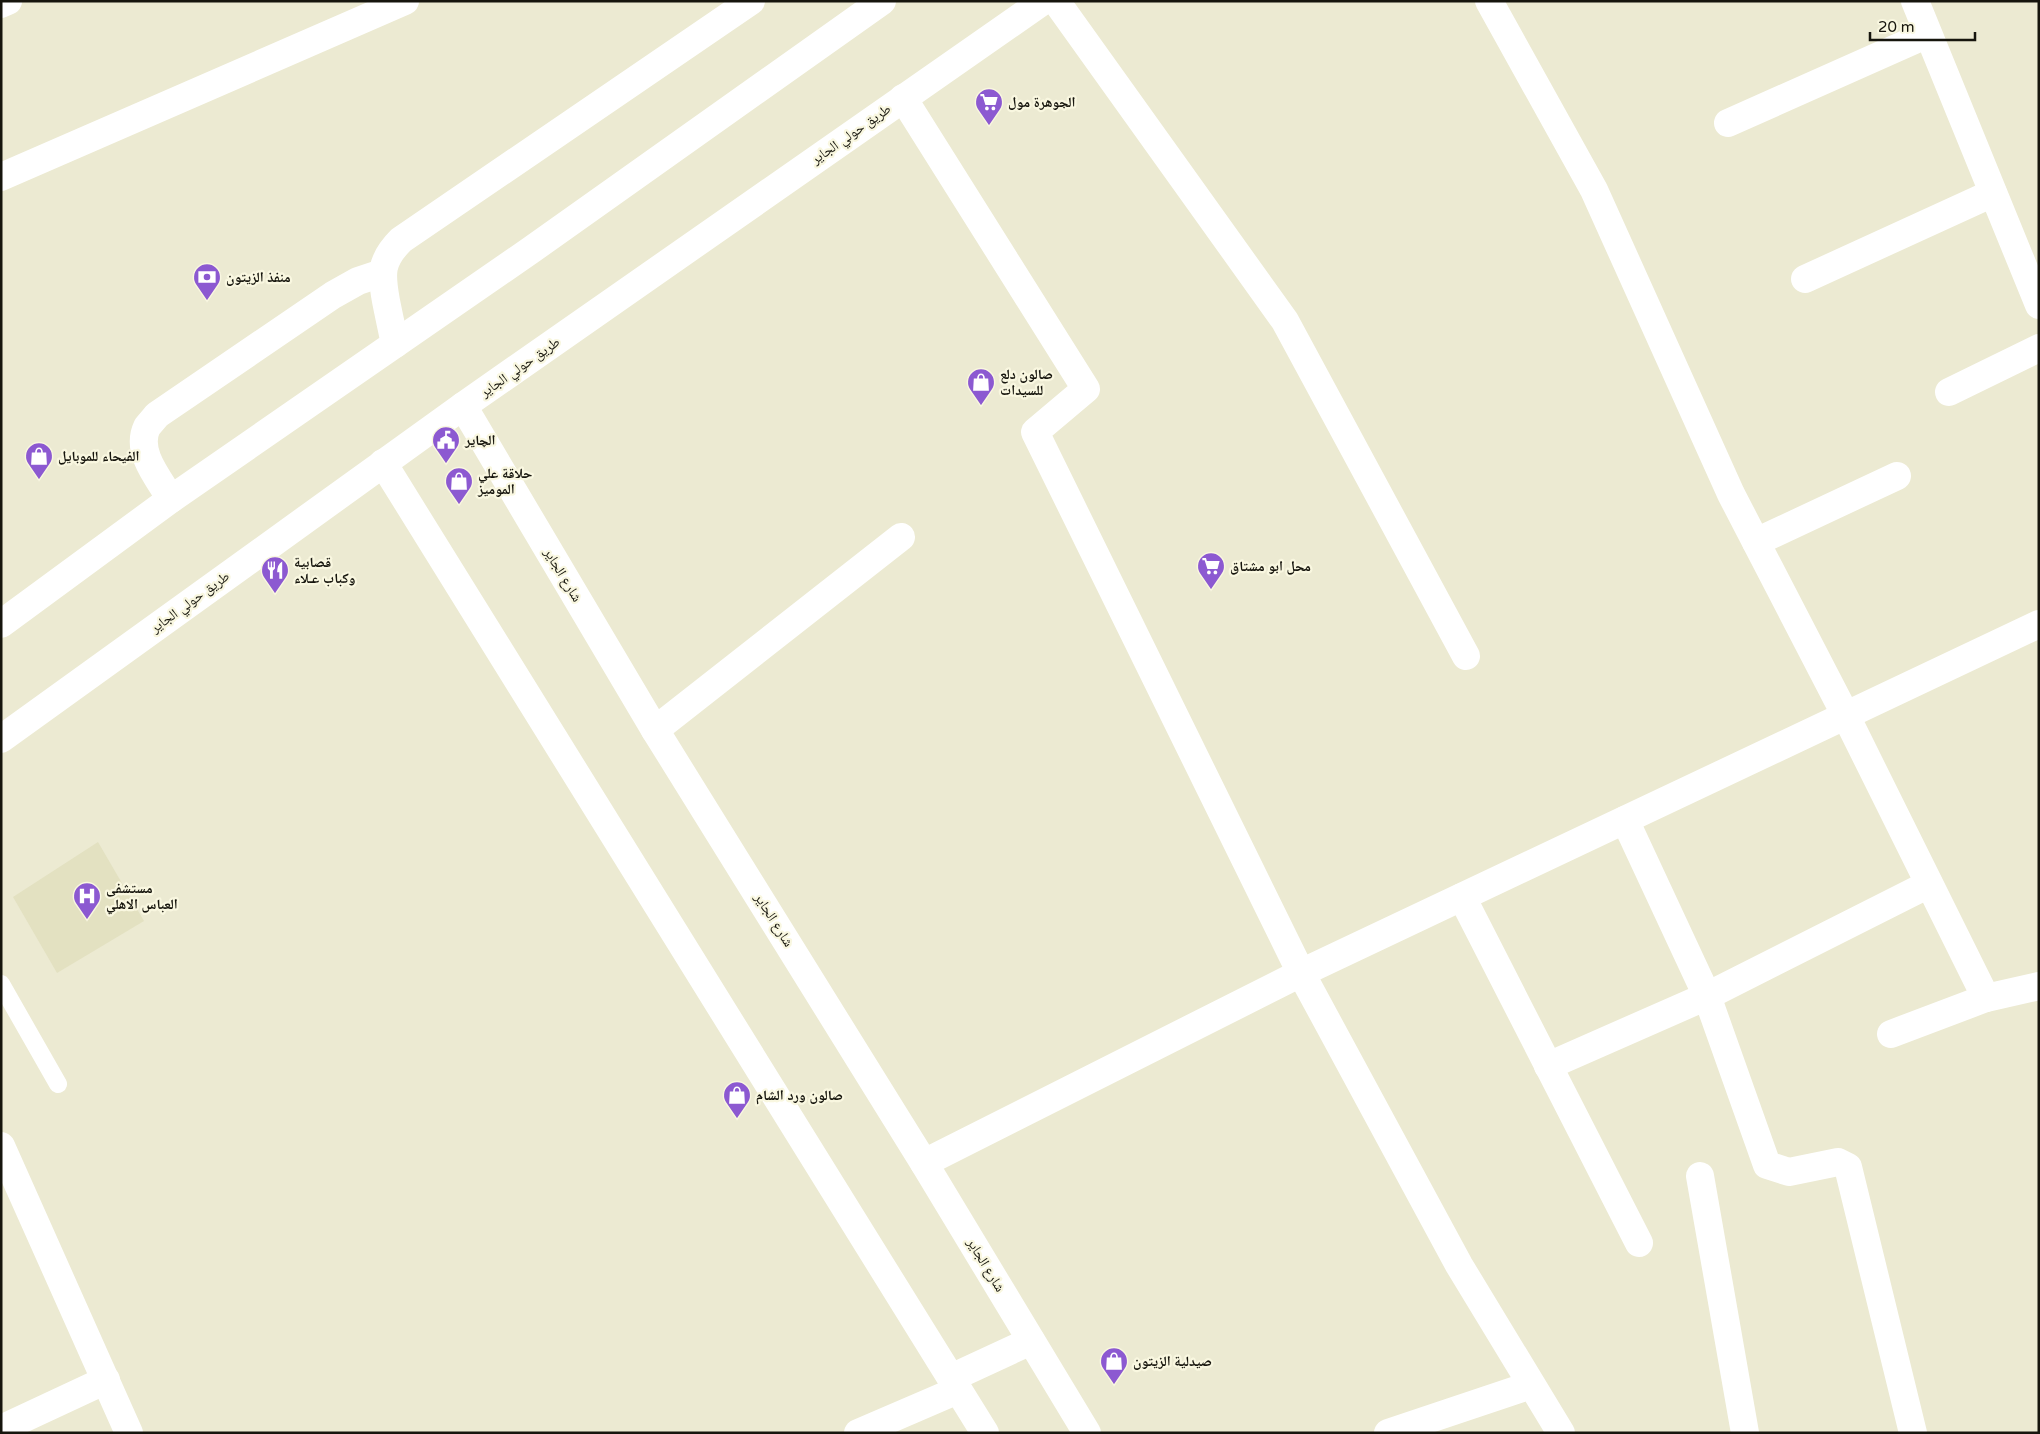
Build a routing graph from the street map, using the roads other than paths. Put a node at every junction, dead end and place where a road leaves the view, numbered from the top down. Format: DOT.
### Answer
graph roads {
  1 [pos="8,1"];
  2 [pos="405,1"];
  3 [pos="751,1"];
  4 [pos="882,1"];
  5 [pos="1043,1"];
  6 [pos="1056,1"];
  7 [pos="1489,1"];
  8 [pos="1915,1"];
  9 [pos="1,4"];
  10 [pos="1928,34"];
  11 [pos="903,98"];
  12 [pos="1728,123"];
  13 [pos="1,177"];
  14 [pos="1993,193"];
  15 [pos="382,273"];
  16 [pos="1805,279"];
  17 [pos="2039,305"];
  18 [pos="395,344"];
  19 [pos="2039,348"];
  20 [pos="1949,392"];
  21 [pos="463,406"];
  22 [pos="383,463"];
  23 [pos="1897,476"];
  24 [pos="171,499"];
  25 [pos="902,537"];
  26 [pos="1756,542"];
  27 [pos="1,624"];
  28 [pos="2039,624"];
  29 [pos="1466,656"];
  30 [pos="1846,716"];
  31 [pos="655,730"];
  32 [pos="1,739"];
  33 [pos="1625,820"];
  34 [pos="1929,884"];
  35 [pos="1462,897"];
  36 [pos="1301,973"];
  37 [pos="1,984"];
  38 [pos="2039,986"];
  39 [pos="1707,996"];
  40 [pos="1986,998"];
  41 [pos="1892,1034"];
  42 [pos="1548,1066"];
  43 [pos="58,1084"];
  44 [pos="1,1146"];
  45 [pos="924,1163"];
  46 [pos="1700,1176"];
  47 [pos="1639,1243"];
  48 [pos="1031,1341"];
  49 [pos="106,1380"];
  50 [pos="955,1384"];
  51 [pos="1531,1384"];
  52 [pos="1,1429"];
  53 [pos="129,1433"];
  54 [pos="858,1433"];
  55 [pos="985,1433"];
  56 [pos="1087,1433"];
  57 [pos="1388,1433"];
  58 [pos="1561,1433"];
  59 [pos="1745,1433"];
  60 [pos="1913,1433"];
  1 -- 9 [label="main road"];
  2 -- 13 [label="main road"];
  3 -- 15 [label="main road"];
  4 -- 18 [label="main road"];
  5 -- 11 [label="main road, طريق حولي الجاير"];
  6 -- 29 [label="main road"];
  7 -- 26 [label="main road"];
  8 -- 10 [label="main road"];
  10 -- 12 [label="main road"];
  10 -- 14 [label="main road"];
  11 -- 21 [label="main road, طريق حولي الجاير"];
  11 -- 36 [label="main road"];
  14 -- 16 [label="main road"];
  14 -- 17 [label="main road"];
  15 -- 18 [label="main road"];
  15 -- 24 [label="main road"];
  18 -- 24 [label="main road"];
  19 -- 20 [label="main road"];
  21 -- 22 [label="main road, طريق حولي الجاير"];
  21 -- 31 [label="main road, شارع الجاير"];
  22 -- 32 [label="main road, طريق حولي الجاير"];
  22 -- 50 [label="main road"];
  23 -- 26 [label="main road"];
  24 -- 27 [label="main road"];
  25 -- 31 [label="main road"];
  26 -- 30 [label="main road"];
  28 -- 30 [label="main road"];
  30 -- 33 [label="main road"];
  30 -- 34 [label="main road"];
  31 -- 45 [label="main road, شارع الجاير"];
  33 -- 35 [label="main road"];
  33 -- 39 [label="main road"];
  34 -- 39 [label="main road"];
  34 -- 40 [label="main road"];
  35 -- 36 [label="main road"];
  35 -- 42 [label="main road"];
  36 -- 45 [label="main road"];
  36 -- 51 [label="main road"];
  37 -- 43 [label="lane"];
  38 -- 40 [label="main road"];
  39 -- 42 [label="main road"];
  39 -- 60 [label="main road"];
  40 -- 41 [label="main road"];
  42 -- 47 [label="main road"];
  44 -- 49 [label="main road"];
  45 -- 48 [label="main road, شارع الجاير"];
  46 -- 59 [label="main road"];
  48 -- 50 [label="main road"];
  48 -- 56 [label="main road, شارع الجاير"];
  49 -- 52 [label="main road"];
  49 -- 53 [label="main road"];
  50 -- 54 [label="main road"];
  50 -- 55 [label="main road"];
  51 -- 57 [label="main road"];
  51 -- 58 [label="main road"];
}
